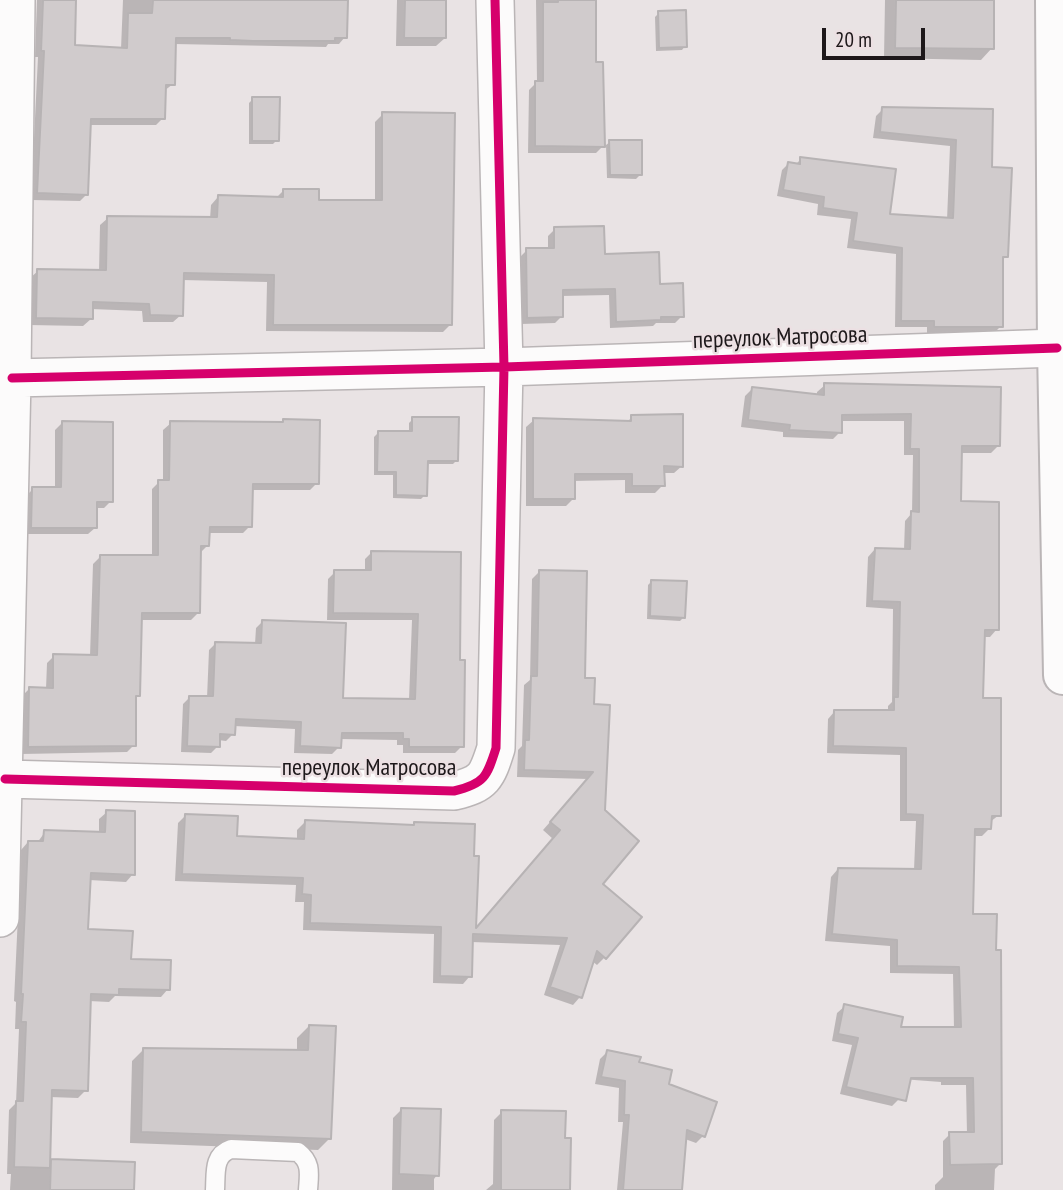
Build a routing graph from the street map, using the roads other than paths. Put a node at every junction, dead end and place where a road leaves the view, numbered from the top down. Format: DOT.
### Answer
graph roads {
  1 [pos="16,0"];
  2 [pos="495,0"];
  3 [pos="1055,0"];
  4 [pos="1057,348"];
  5 [pos="504,367"];
  6 [pos="12,378"];
  7 [pos="1063,675"];
  8 [pos="5,779"];
  9 [pos="0,918"];
  10 [pos="215,1190"];
  11 [pos="308,1190"];
  1 -- 6 [label="street"];
  2 -- 5 [label="street, переулок Матросова"];
  3 -- 4 [label="street"];
  4 -- 5 [label="street, переулок Матросова"];
  4 -- 7 [label="street"];
  5 -- 6 [label="street, переулок Матросова"];
  5 -- 8 [label="street, переулок Матросова"];
  6 -- 8 [label="street"];
  8 -- 9 [label="street"];
  10 -- 11 [label="lane"];
}
